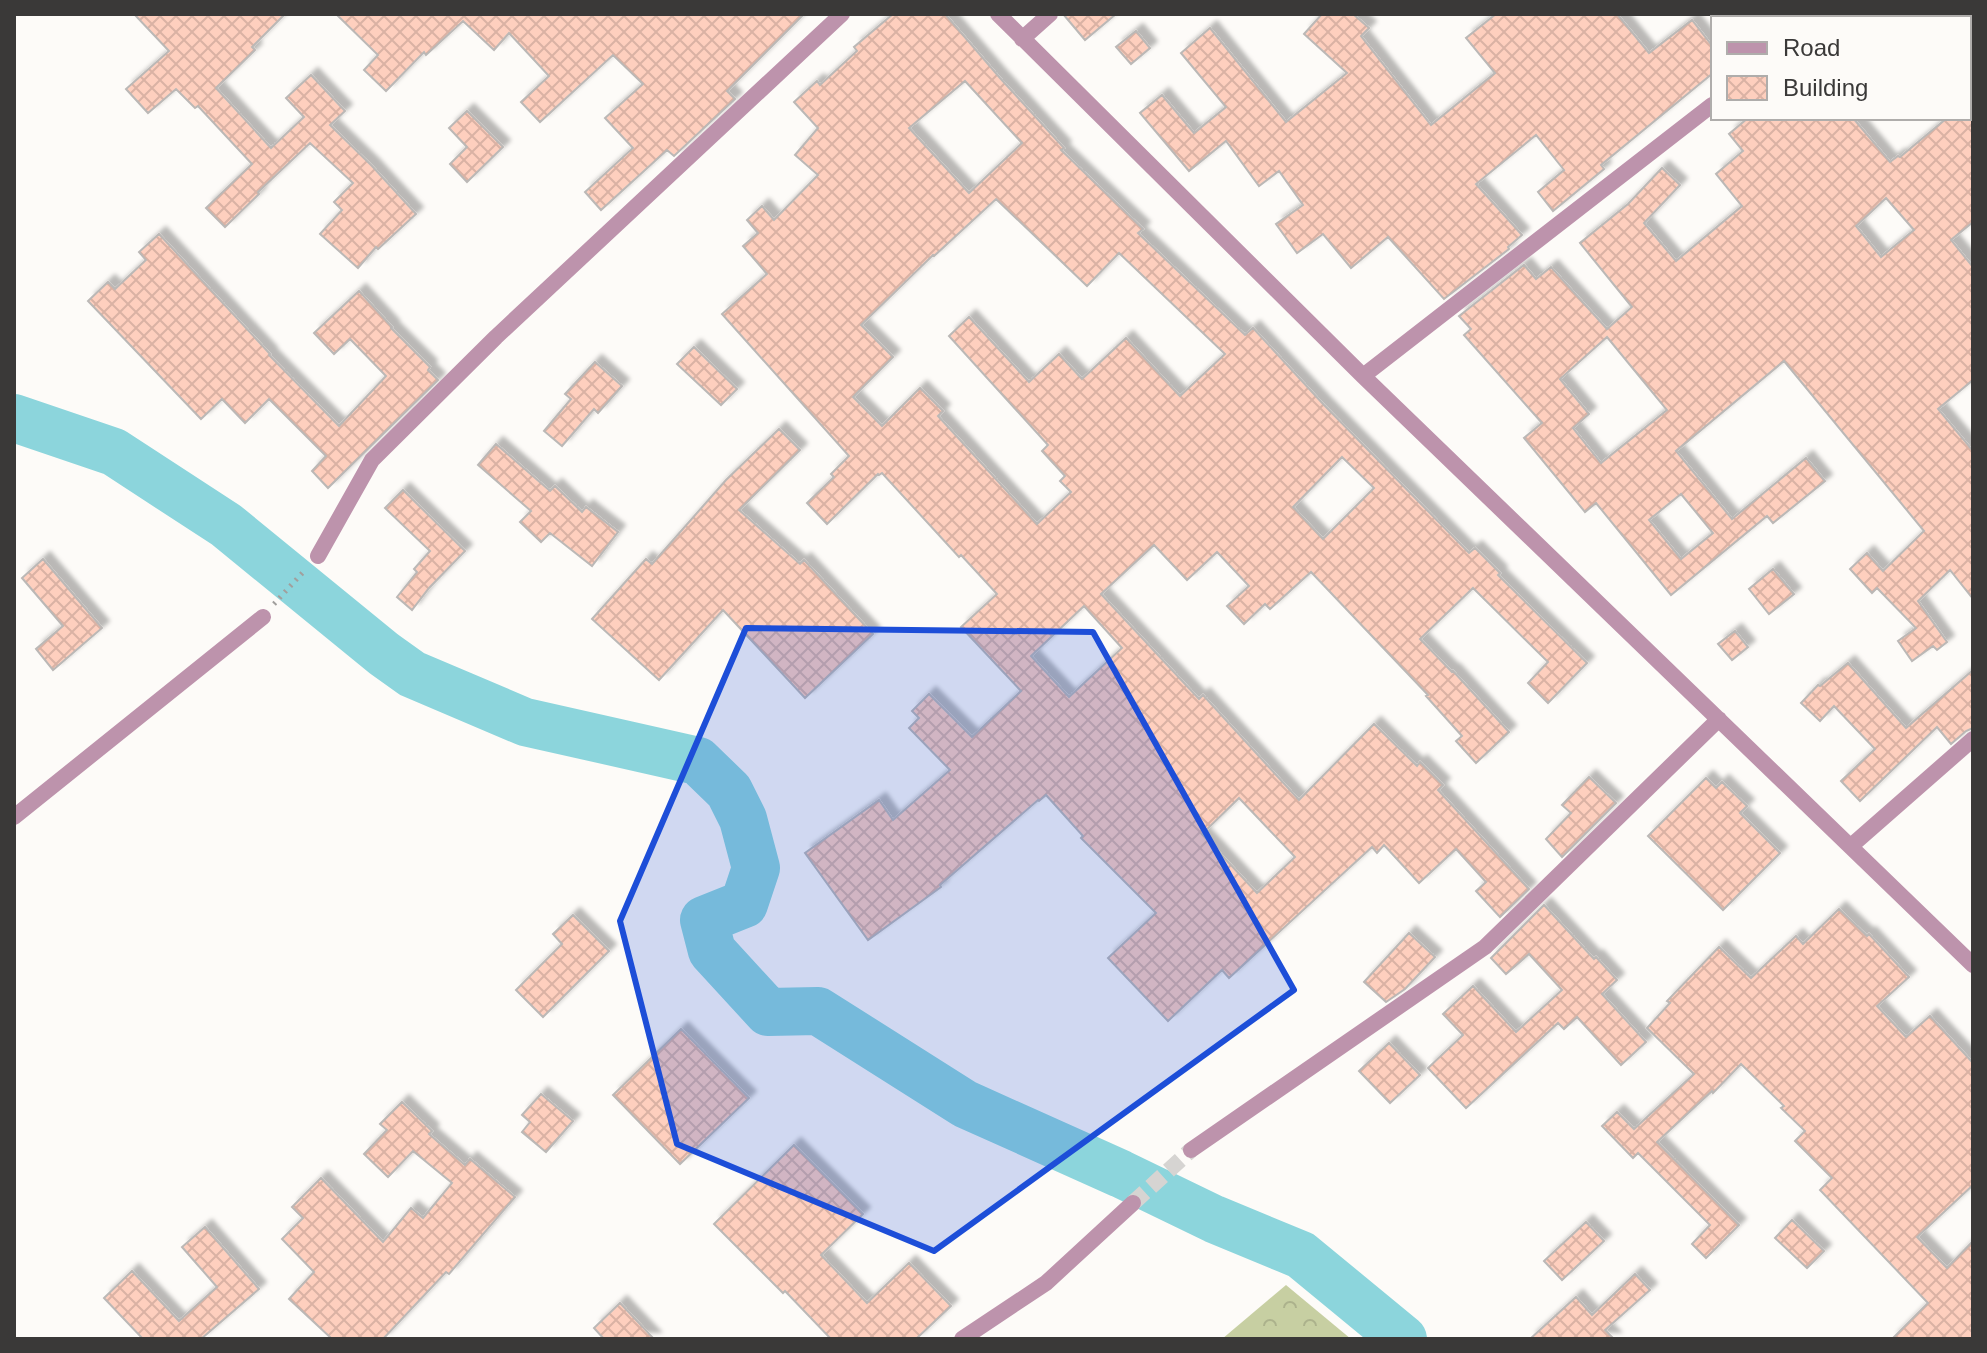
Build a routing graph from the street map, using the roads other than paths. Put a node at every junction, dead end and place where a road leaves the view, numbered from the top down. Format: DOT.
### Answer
graph roads {
  1 [pos="842,14"];
  2 [pos="998,14"];
  3 [pos="1050,14"];
  4 [pos="1022,39"];
  5 [pos="1711,106"];
  6 [pos="1363,376"];
  7 [pos="318,556"];
  8 [pos="263,617"];
  9 [pos="1719,719"];
  10 [pos="1973,739"];
  11 [pos="14,817"];
  12 [pos="1851,846"];
  13 [pos="1973,965"];
  14 [pos="1191,1150"];
  15 [pos="1133,1203"];
  16 [pos="962,1339"];
  1 -- 7 [label="street"];
  2 -- 4 [label="street"];
  3 -- 4 [label="street"];
  4 -- 6 [label="street"];
  5 -- 6 [label="street"];
  6 -- 9 [label="street"];
  8 -- 11 [label="street"];
  9 -- 12 [label="street"];
  9 -- 14 [label="street"];
  10 -- 12 [label="street"];
  12 -- 13 [label="street"];
  15 -- 16 [label="street"];
}
